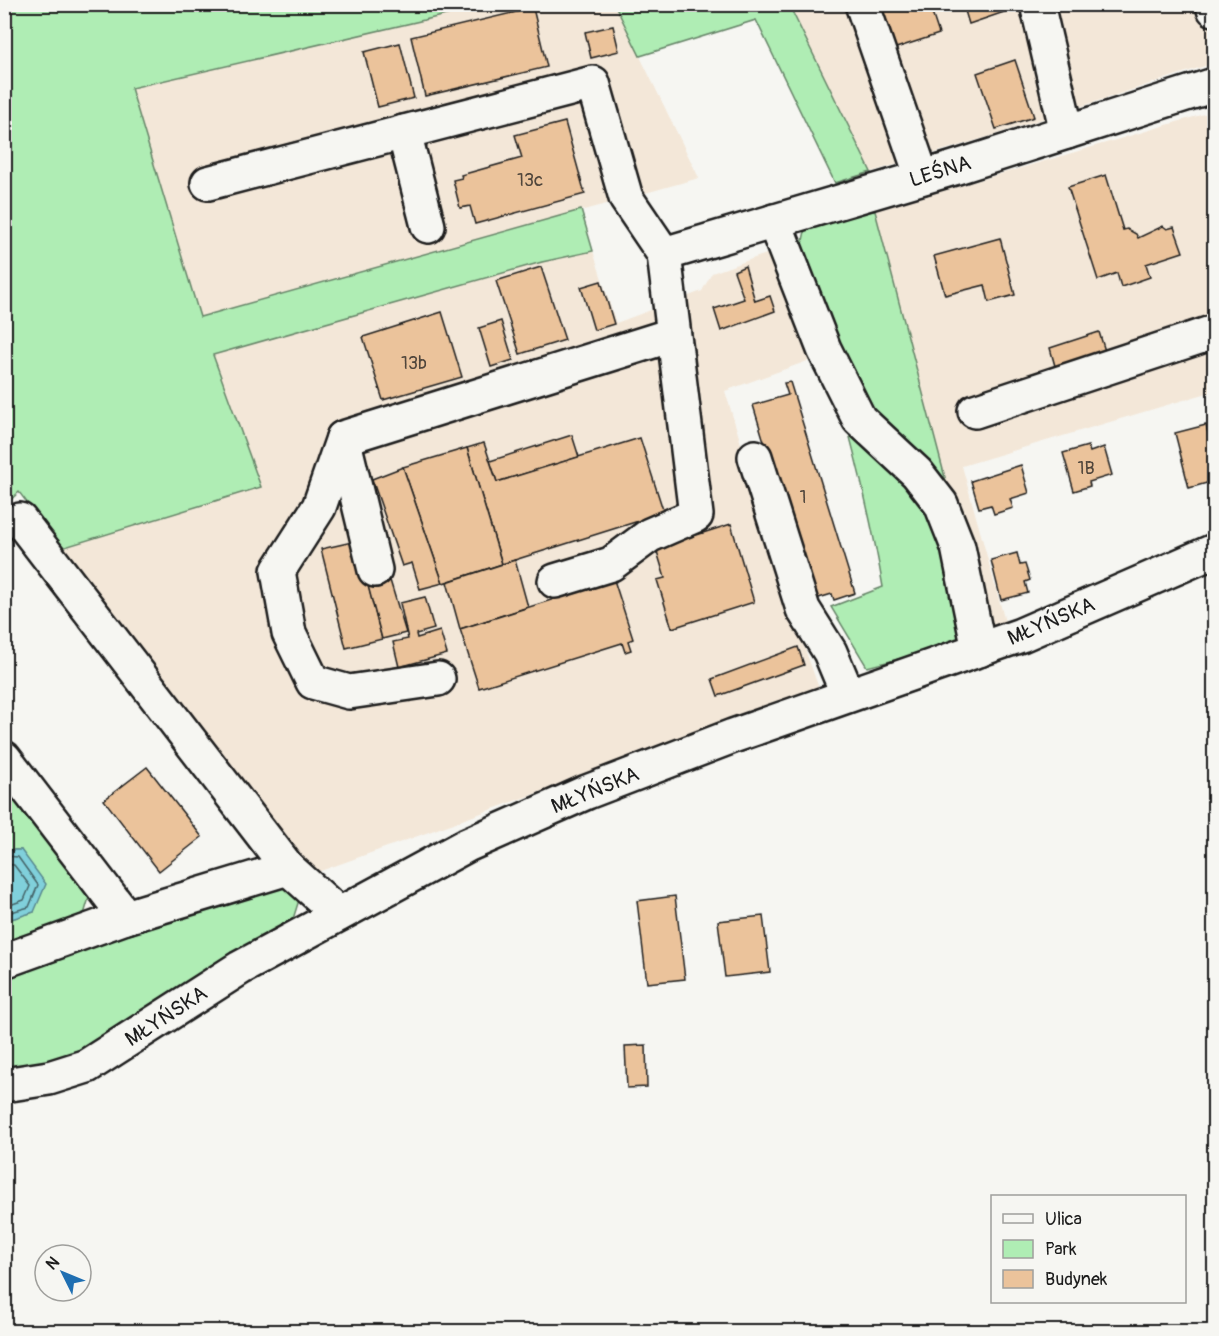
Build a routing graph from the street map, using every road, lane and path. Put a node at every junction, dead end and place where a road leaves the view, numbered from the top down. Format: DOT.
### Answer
graph roads {
  1 [pos="862,4"];
  2 [pos="1037,4"];
  3 [pos="1213,4"];
  4 [pos="1215,9"];
  5 [pos="1215,85"];
  6 [pos="404,132"];
  7 [pos="1066,132"];
  8 [pos="922,177"];
  9 [pos="208,183"];
  10 [pos="774,221"];
  11 [pos="428,226"];
  12 [pos="664,254"];
  13 [pos="1215,332"];
  14 [pos="672,335"];
  15 [pos="975,411"];
  16 [pos="343,438"];
  17 [pos="756,457"];
  18 [pos="20,520"];
  19 [pos="1215,551"];
  20 [pos="375,570"];
  21 [pos="555,581"];
  22 [pos="979,650"];
  23 [pos="438,679"];
  24 [pos="848,695"];
  25 [pos="4,758"];
  26 [pos="288,868"];
  27 [pos="339,914"];
  28 [pos="126,918"];
  29 [pos="4,961"];
  30 [pos="4,1085"];
  1 -- 8 [label="street"];
  2 -- 7 [label="street"];
  3 -- 4 [label="street"];
  5 -- 7 [label="street, LEŚNA"];
  6 -- 9 [label="street"];
  6 -- 11 [label="street"];
  6 -- 12 [label="street"];
  7 -- 8 [label="street, LEŚNA"];
  8 -- 10 [label="street, LEŚNA"];
  10 -- 12 [label="street, LEŚNA"];
  10 -- 22 [label="street"];
  12 -- 14 [label="street"];
  13 -- 15 [label="street"];
  14 -- 16 [label="street"];
  14 -- 21 [label="street"];
  16 -- 20 [label="street"];
  16 -- 23 [label="street"];
  17 -- 24 [label="street"];
  18 -- 26 [label="street"];
  19 -- 22 [label="street, MŁYŃSKA"];
  22 -- 24 [label="street, MŁYŃSKA"];
  24 -- 27 [label="street, MŁYŃSKA"];
  25 -- 28 [label="street"];
  26 -- 27 [label="street"];
  26 -- 28 [label="street"];
  27 -- 30 [label="street, MŁYŃSKA"];
  28 -- 29 [label="street"];
}
